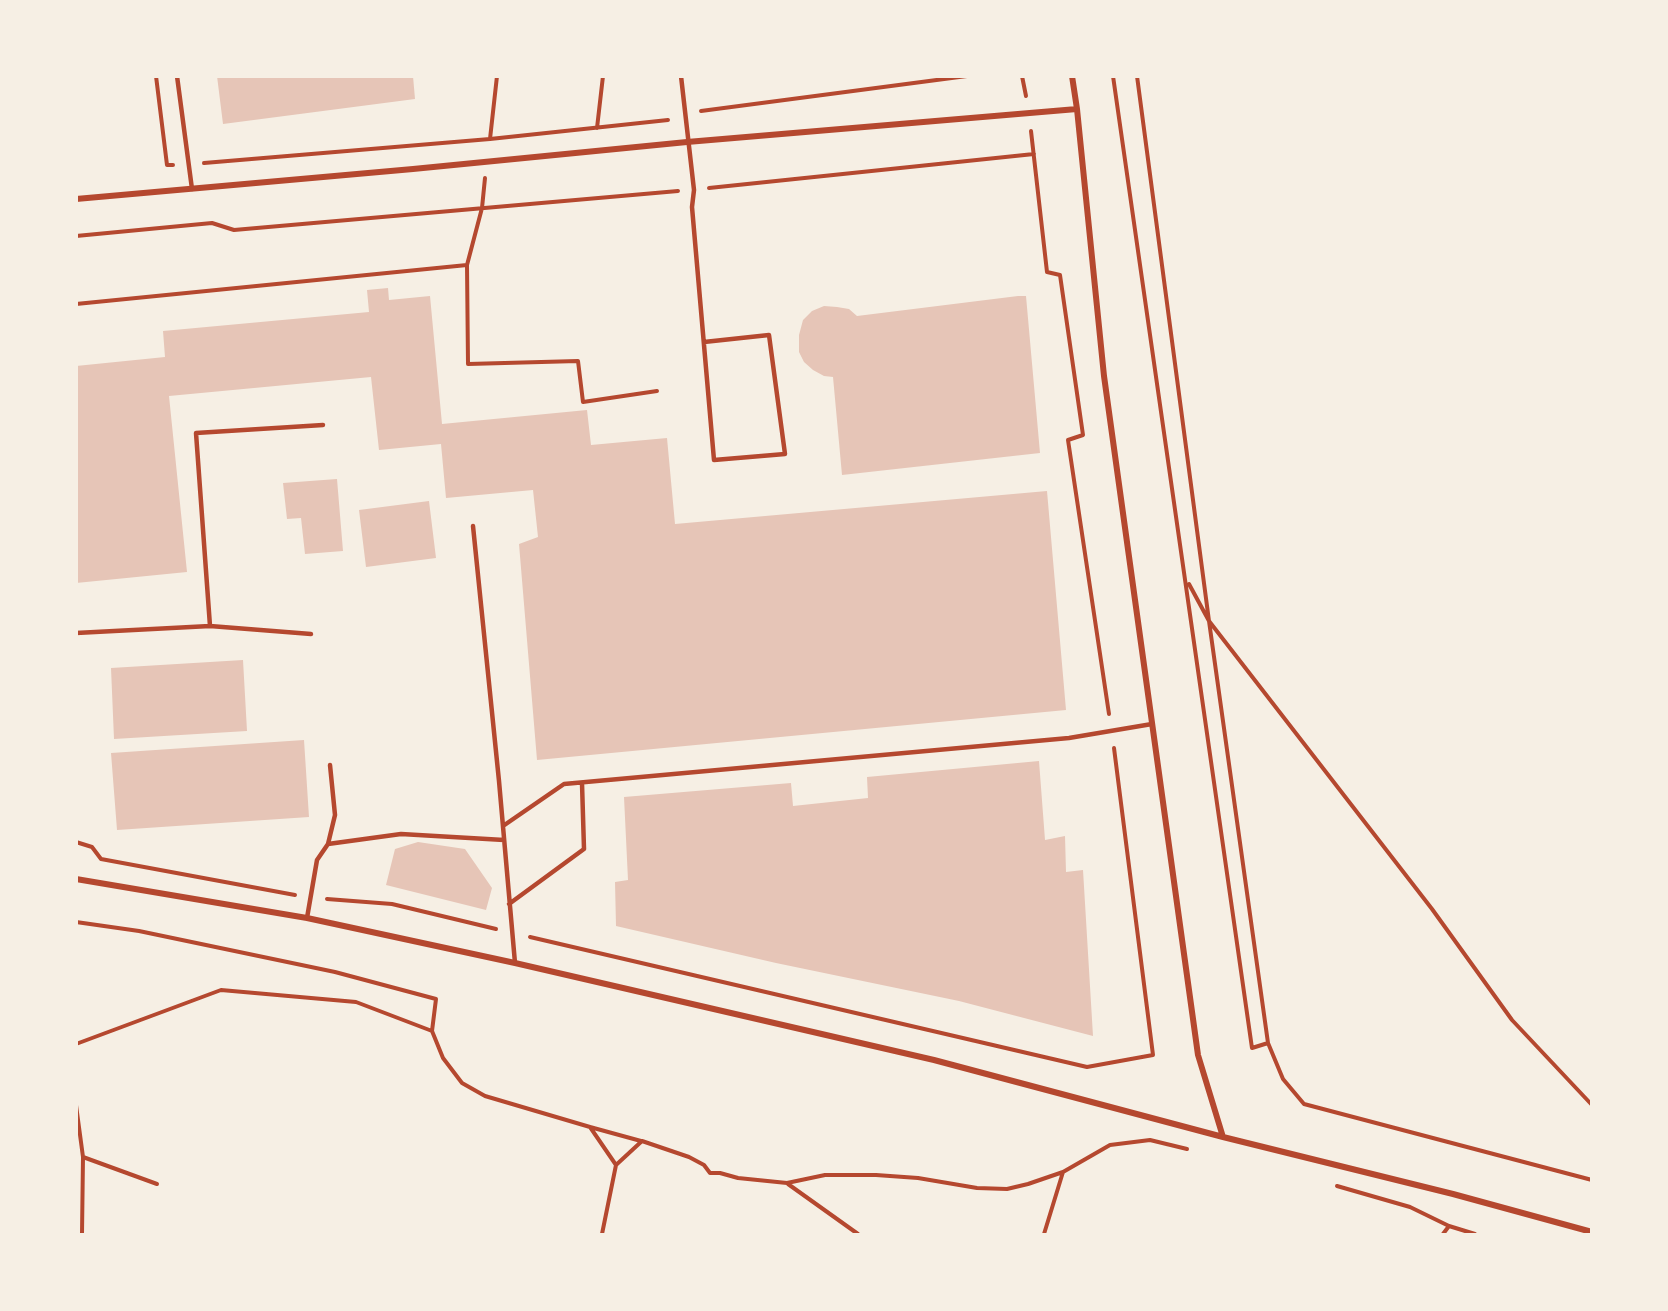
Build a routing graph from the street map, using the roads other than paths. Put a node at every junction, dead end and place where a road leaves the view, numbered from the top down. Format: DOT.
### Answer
graph roads {
  1 [pos="177,76"];
  2 [pos="681,76"];
  3 [pos="1072,76"];
  4 [pos="1077,109"];
  5 [pos="687,142"];
  6 [pos="192,189"];
  7 [pos="76,199"];
  8 [pos="704,342"];
  9 [pos="323,425"];
  10 [pos="473,526"];
  11 [pos="210,626"];
  12 [pos="76,633"];
  13 [pos="311,634"];
  14 [pos="1152,724"];
  15 [pos="330,765"];
  16 [pos="582,783"];
  17 [pos="503,826"];
  18 [pos="504,840"];
  19 [pos="328,844"];
  20 [pos="76,879"];
  21 [pos="509,904"];
  22 [pos="307,918"];
  23 [pos="515,963"];
  24 [pos="1223,1137"];
  25 [pos="1592,1233"];
  1 -- 6 [label="lane"];
  2 -- 5 [label="lane"];
  3 -- 4 [label="street"];
  4 -- 5 [label="street"];
  4 -- 14 [label="street"];
  5 -- 6 [label="street"];
  5 -- 8 [label="lane"];
  6 -- 7 [label="street"];
  8 -- 8 [label="lane"];
  9 -- 11 [label="lane"];
  10 -- 17 [label="lane"];
  11 -- 12 [label="lane"];
  11 -- 13 [label="lane"];
  14 -- 16 [label="lane"];
  14 -- 24 [label="street"];
  15 -- 19 [label="lane"];
  16 -- 17 [label="lane"];
  16 -- 21 [label="lane"];
  17 -- 18 [label="lane"];
  18 -- 19 [label="lane"];
  18 -- 21 [label="lane"];
  19 -- 22 [label="lane"];
  20 -- 22 [label="street"];
  21 -- 23 [label="lane"];
  22 -- 23 [label="street"];
  23 -- 24 [label="street"];
  24 -- 25 [label="street"];
}
